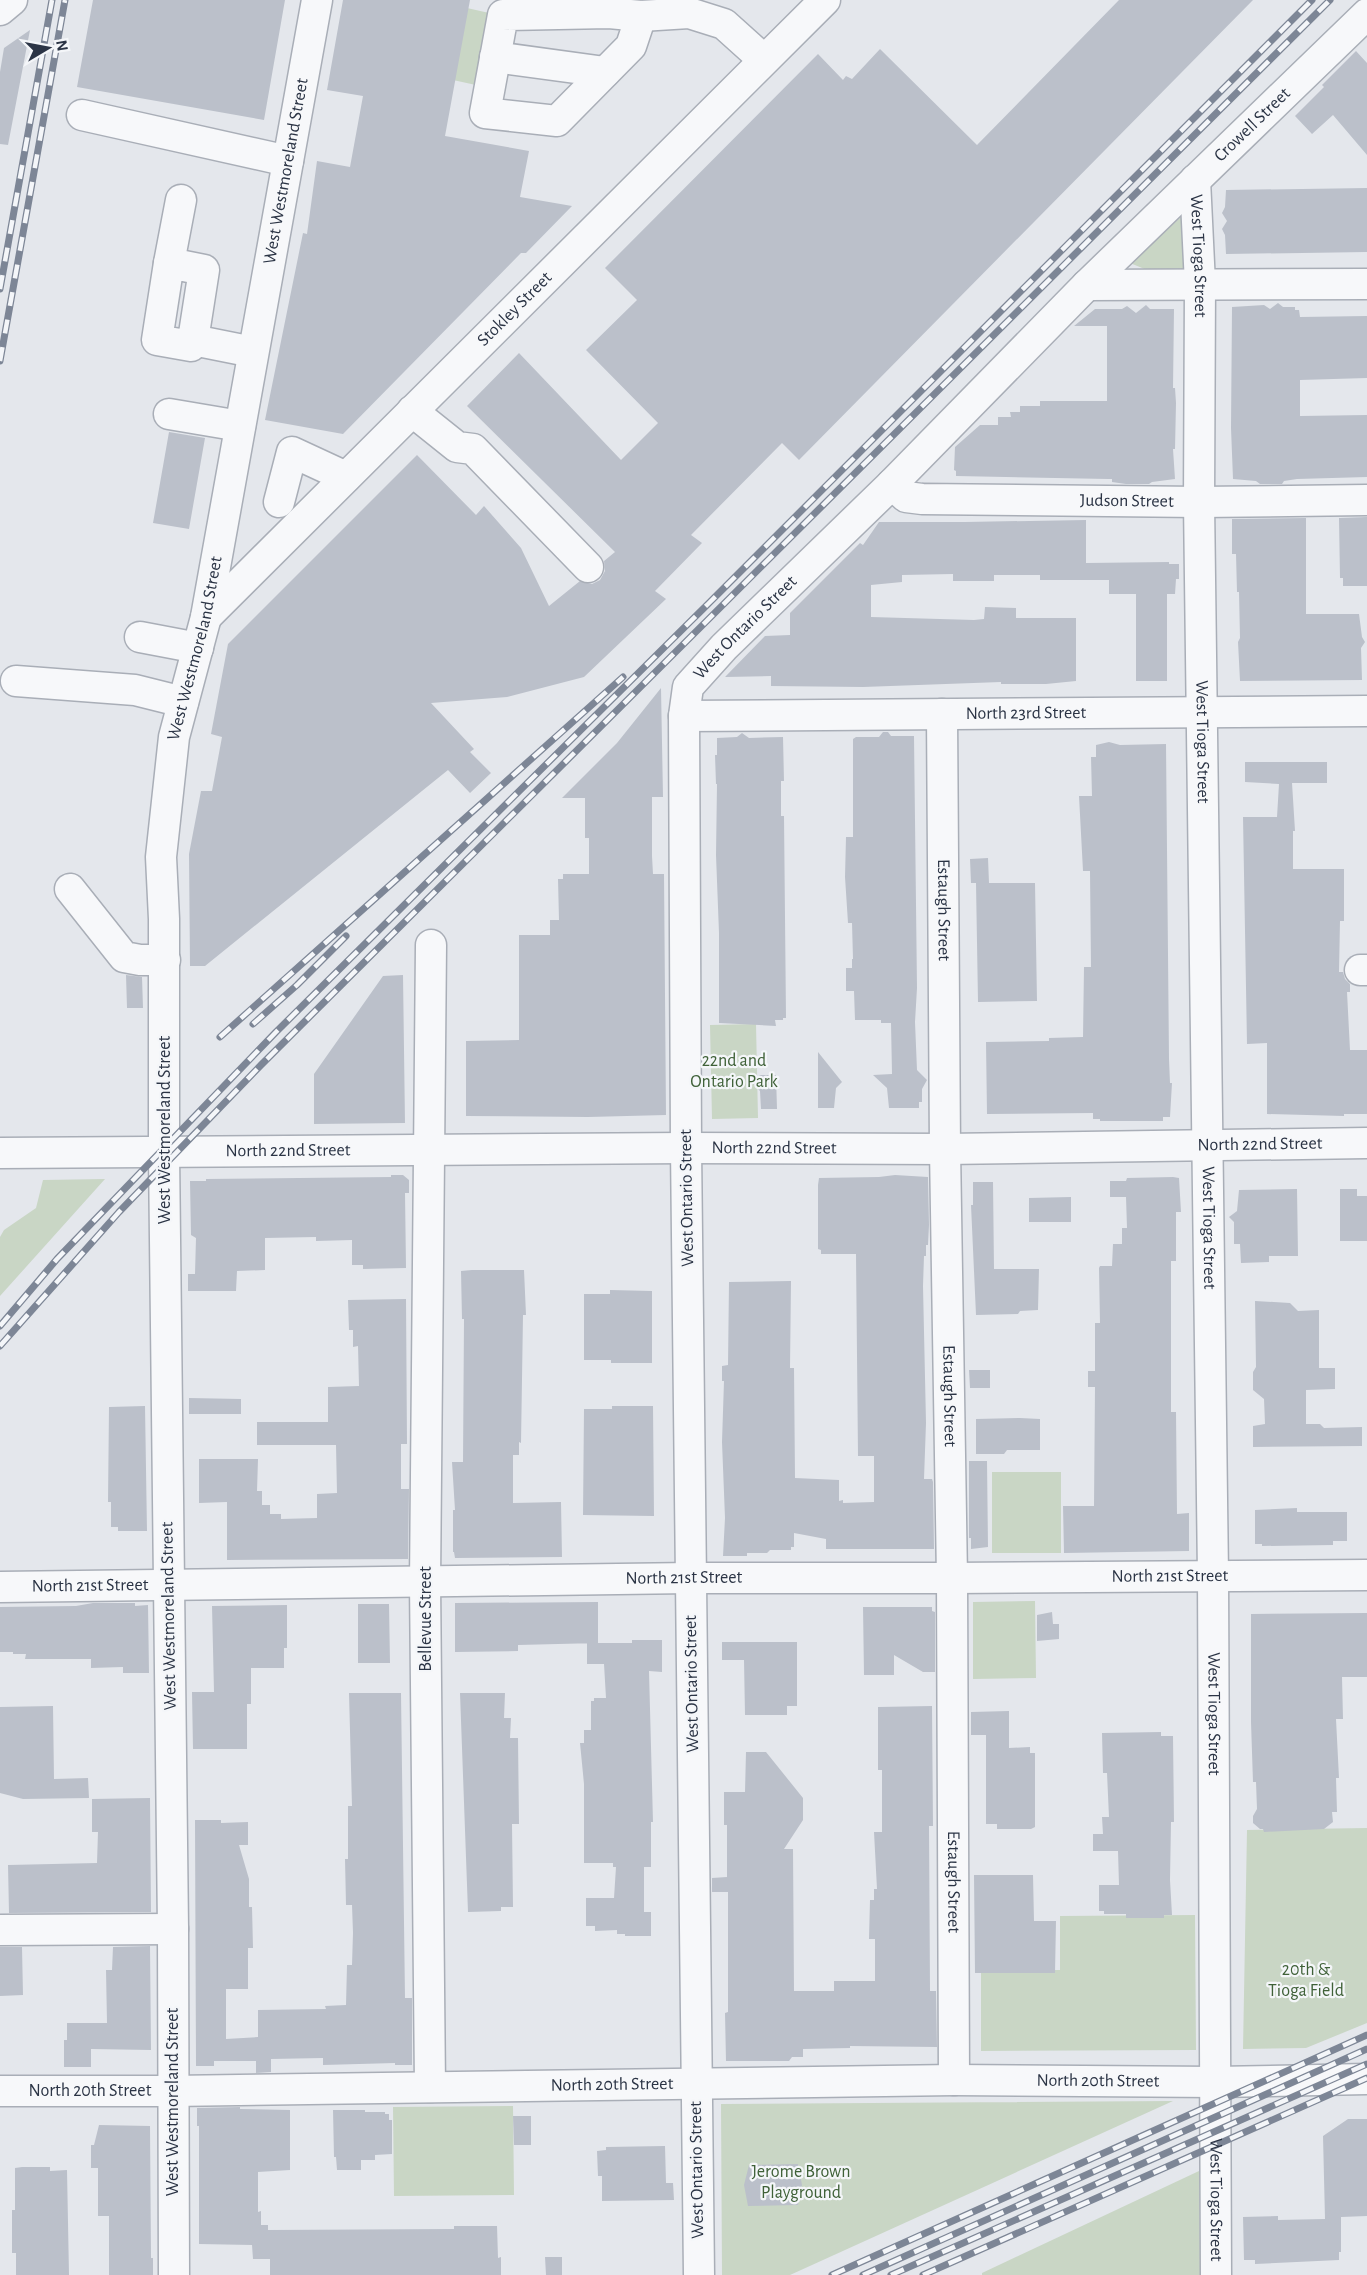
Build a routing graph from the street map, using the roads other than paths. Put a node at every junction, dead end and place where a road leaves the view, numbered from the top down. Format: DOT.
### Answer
graph roads {
  1 [pos="12,0"];
  2 [pos="317,0"];
  3 [pos="825,0"];
  4 [pos="0,10"];
  5 [pos="1367,14"];
  6 [pos="641,16"];
  7 [pos="495,57"];
  8 [pos="764,60"];
  9 [pos="605,72"];
  10 [pos="82,115"];
  11 [pos="288,161"];
  12 [pos="1195,180"];
  13 [pos="181,200"];
  14 [pos="1200,284"];
  15 [pos="1367,284"];
  16 [pos="1087,285"];
  17 [pos="253,352"];
  18 [pos="412,411"];
  19 [pos="169,414"];
  20 [pos="240,426"];
  21 [pos="346,477"];
  22 [pos="891,484"];
  23 [pos="1367,500"];
  24 [pos="279,502"];
  25 [pos="1199,502"];
  26 [pos="588,567"];
  27 [pos="206,617"];
  28 [pos="140,637"];
  29 [pos="198,648"];
  30 [pos="16,681"];
  31 [pos="183,702"];
  32 [pos="1367,711"];
  33 [pos="1202,712"];
  34 [pos="942,714"];
  35 [pos="684,716"];
  36 [pos="70,888"];
  37 [pos="431,945"];
  38 [pos="165,960"];
  39 [pos="1367,1143"];
  40 [pos="1207,1145"];
  41 [pos="686,1148"];
  42 [pos="945,1149"];
  43 [pos="429,1150"];
  44 [pos="0,1153"];
  45 [pos="164,1153"];
  46 [pos="1213,1575"];
  47 [pos="1367,1575"];
  48 [pos="691,1578"];
  49 [pos="952,1578"];
  50 [pos="425,1582"];
  51 [pos="169,1585"];
  52 [pos="0,1587"];
  53 [pos="173,1929"];
  54 [pos="0,1930"];
  55 [pos="1367,2079"];
  56 [pos="954,2080"];
  57 [pos="1216,2082"];
  58 [pos="696,2084"];
  59 [pos="430,2087"];
  60 [pos="0,2091"];
  61 [pos="172,2091"];
  62 [pos="174,2275"];
  63 [pos="699,2275"];
  64 [pos="1216,2275"];
  1 -- 4 [label="street"];
  2 -- 11 [label="street, West Westmoreland Street"];
  3 -- 8 [label="street, Stokley Street"];
  5 -- 12 [label="street, Crowell Street"];
  6 -- 7 [label="street"];
  6 -- 8 [label="street"];
  6 -- 9 [label="street"];
  7 -- 9 [label="street"];
  7 -- 9 [label="street"];
  8 -- 18 [label="street, Stokley Street"];
  10 -- 11 [label="street"];
  11 -- 17 [label="street, West Westmoreland Street"];
  12 -- 14 [label="street, West Tioga Street"];
  12 -- 16 [label="street, Crowell Street"];
  13 -- 17 [label="street"];
  14 -- 15 [label="street"];
  14 -- 16 [label="street"];
  14 -- 25 [label="street, West Tioga Street"];
  16 -- 22 [label="street, West Ontario Street"];
  17 -- 20 [label="street, West Westmoreland Street"];
  18 -- 21 [label="street, Stokley Street"];
  18 -- 26 [label="street"];
  19 -- 20 [label="street"];
  20 -- 27 [label="street, West Westmoreland Street"];
  21 -- 24 [label="street"];
  21 -- 27 [label="street, Stokley Street"];
  22 -- 25 [label="street, Judson Street"];
  22 -- 35 [label="street, West Ontario Street"];
  23 -- 25 [label="street, Judson Street"];
  25 -- 33 [label="street, West Tioga Street"];
  27 -- 29 [label="street, West Westmoreland Street"];
  28 -- 29 [label="street"];
  29 -- 31 [label="street, West Westmoreland Street"];
  30 -- 31 [label="street"];
  31 -- 38 [label="street, West Westmoreland Street"];
  32 -- 33 [label="street, North 23rd Street"];
  33 -- 34 [label="street, North 23rd Street"];
  33 -- 40 [label="street, West Tioga Street"];
  34 -- 35 [label="street, North 23rd Street"];
  34 -- 42 [label="street, Estaugh Street"];
  35 -- 41 [label="street, West Ontario Street"];
  36 -- 38 [label="street"];
  37 -- 43 [label="street, Bellevue Street"];
  38 -- 45 [label="street, West Westmoreland Street"];
  39 -- 40 [label="street, North 22nd Street"];
  40 -- 42 [label="street, North 22nd Street"];
  40 -- 46 [label="street, West Tioga Street"];
  41 -- 42 [label="street, North 22nd Street"];
  41 -- 43 [label="street, North 22nd Street"];
  41 -- 48 [label="street, West Ontario Street"];
  42 -- 49 [label="street, Estaugh Street"];
  43 -- 45 [label="street, North 22nd Street"];
  43 -- 50 [label="street, Bellevue Street"];
  44 -- 45 [label="street, North 22nd Street"];
  45 -- 51 [label="street, West Westmoreland Street"];
  46 -- 47 [label="street, North 21st Street"];
  46 -- 49 [label="street, North 21st Street"];
  46 -- 57 [label="street, West Tioga Street"];
  48 -- 49 [label="street, North 21st Street"];
  48 -- 50 [label="street, North 21st Street"];
  48 -- 58 [label="street, West Ontario Street"];
  49 -- 56 [label="street, Estaugh Street"];
  50 -- 51 [label="street, North 21st Street"];
  50 -- 59 [label="street, Bellevue Street"];
  51 -- 52 [label="street, North 21st Street"];
  51 -- 53 [label="street, West Westmoreland Street"];
  53 -- 54 [label="street"];
  53 -- 61 [label="street, West Westmoreland Street"];
  55 -- 57 [label="street, North 20th Street"];
  56 -- 57 [label="street, North 20th Street"];
  56 -- 58 [label="street, North 20th Street"];
  57 -- 64 [label="street, West Tioga Street"];
  58 -- 59 [label="street, North 20th Street"];
  58 -- 63 [label="street, West Ontario Street"];
  59 -- 61 [label="street, North 20th Street"];
  60 -- 61 [label="street, North 20th Street"];
  61 -- 62 [label="street, West Westmoreland Street"];
}
